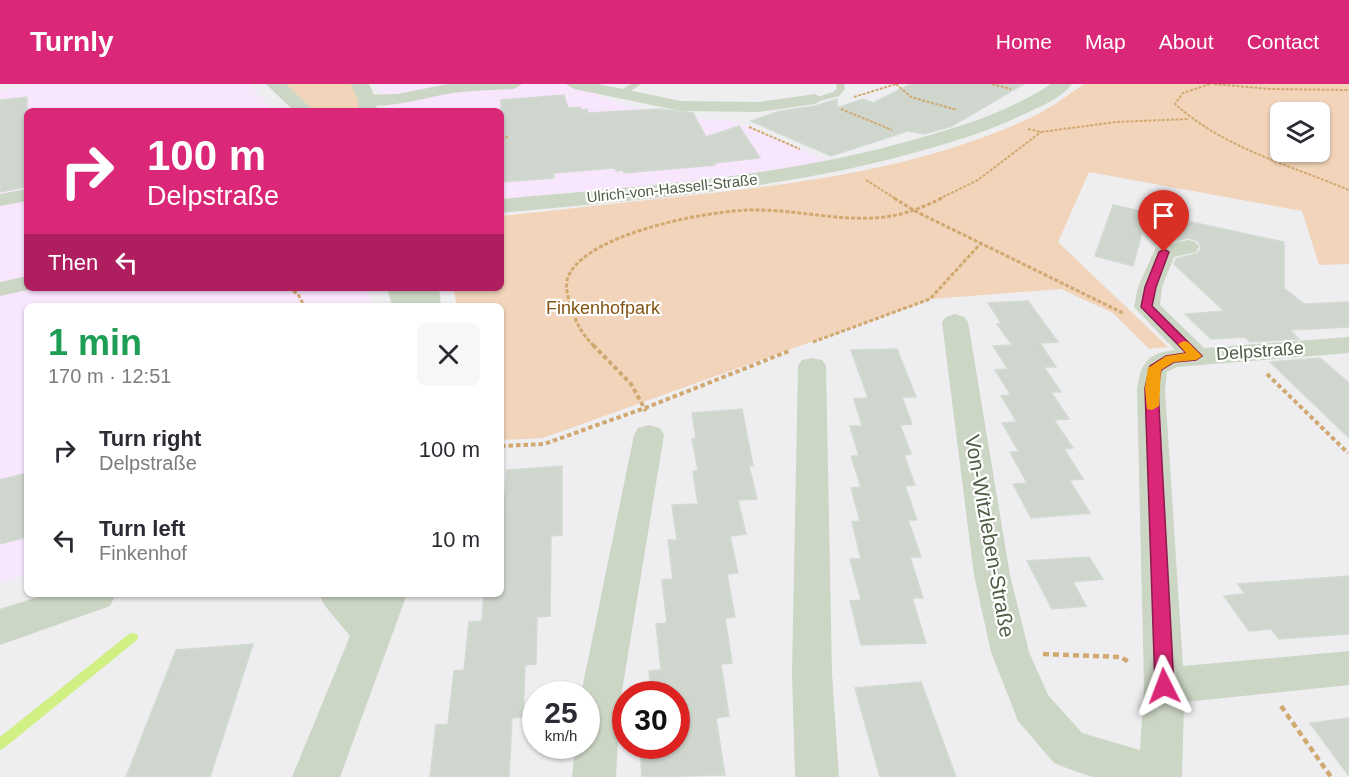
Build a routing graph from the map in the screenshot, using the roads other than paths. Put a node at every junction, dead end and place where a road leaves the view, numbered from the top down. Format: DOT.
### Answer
graph roads {
  1 [pos="275,84"];
  2 [pos="514,84"];
  3 [pos="574,84"];
  4 [pos="637,84"];
  5 [pos="840,84"];
  6 [pos="1063,84"];
  7 [pos="614,88"];
  8 [pos="365,98"];
  9 [pos="815,99"];
  10 [pos="302,108"];
  11 [pos="24,196"];
  12 [pos="0,200"];
  13 [pos="504,206"];
  14 [pos="1188,246"];
  15 [pos="24,284"];
  16 [pos="0,289"];
  17 [pos="956,322"];
  18 [pos="1349,345"];
  19 [pos="803,354"];
  20 [pos="1183,357"];
  21 [pos="647,421"];
  22 [pos="87,597"];
  23 [pos="345,597"];
  24 [pos="380,613"];
  25 [pos="0,627"];
  26 [pos="1349,668"];
  27 [pos="1164,686"];
  28 [pos="316,777"];
  29 [pos="594,777"];
  30 [pos="817,777"];
  31 [pos="1159,777"];
  1 -- 10 [label="street"];
  2 -- 8 [label="street"];
  3 -- 7 [label="street"];
  4 -- 7 [label="lane"];
  5 -- 9 [label="lane"];
  6 -- 13 [label="street, Ulrich-von-Hassell-Straße"];
  7 -- 9 [label="street"];
  11 -- 12 [label="street"];
  14 -- 20 [label="street"];
  15 -- 16 [label="street"];
  17 -- 31 [label="street, Von-Witzleben-Straße"];
  18 -- 20 [label="street, Delpstraße"];
  19 -- 30 [label="street"];
  20 -- 27 [label="street, Von-Witzleben-Straße"];
  21 -- 29 [label="street"];
  22 -- 25 [label="street"];
  23 -- 24 [label="street"];
  24 -- 28 [label="street"];
  26 -- 27 [label="street"];
  27 -- 31 [label="street, Von-Witzleben-Straße"];
}
